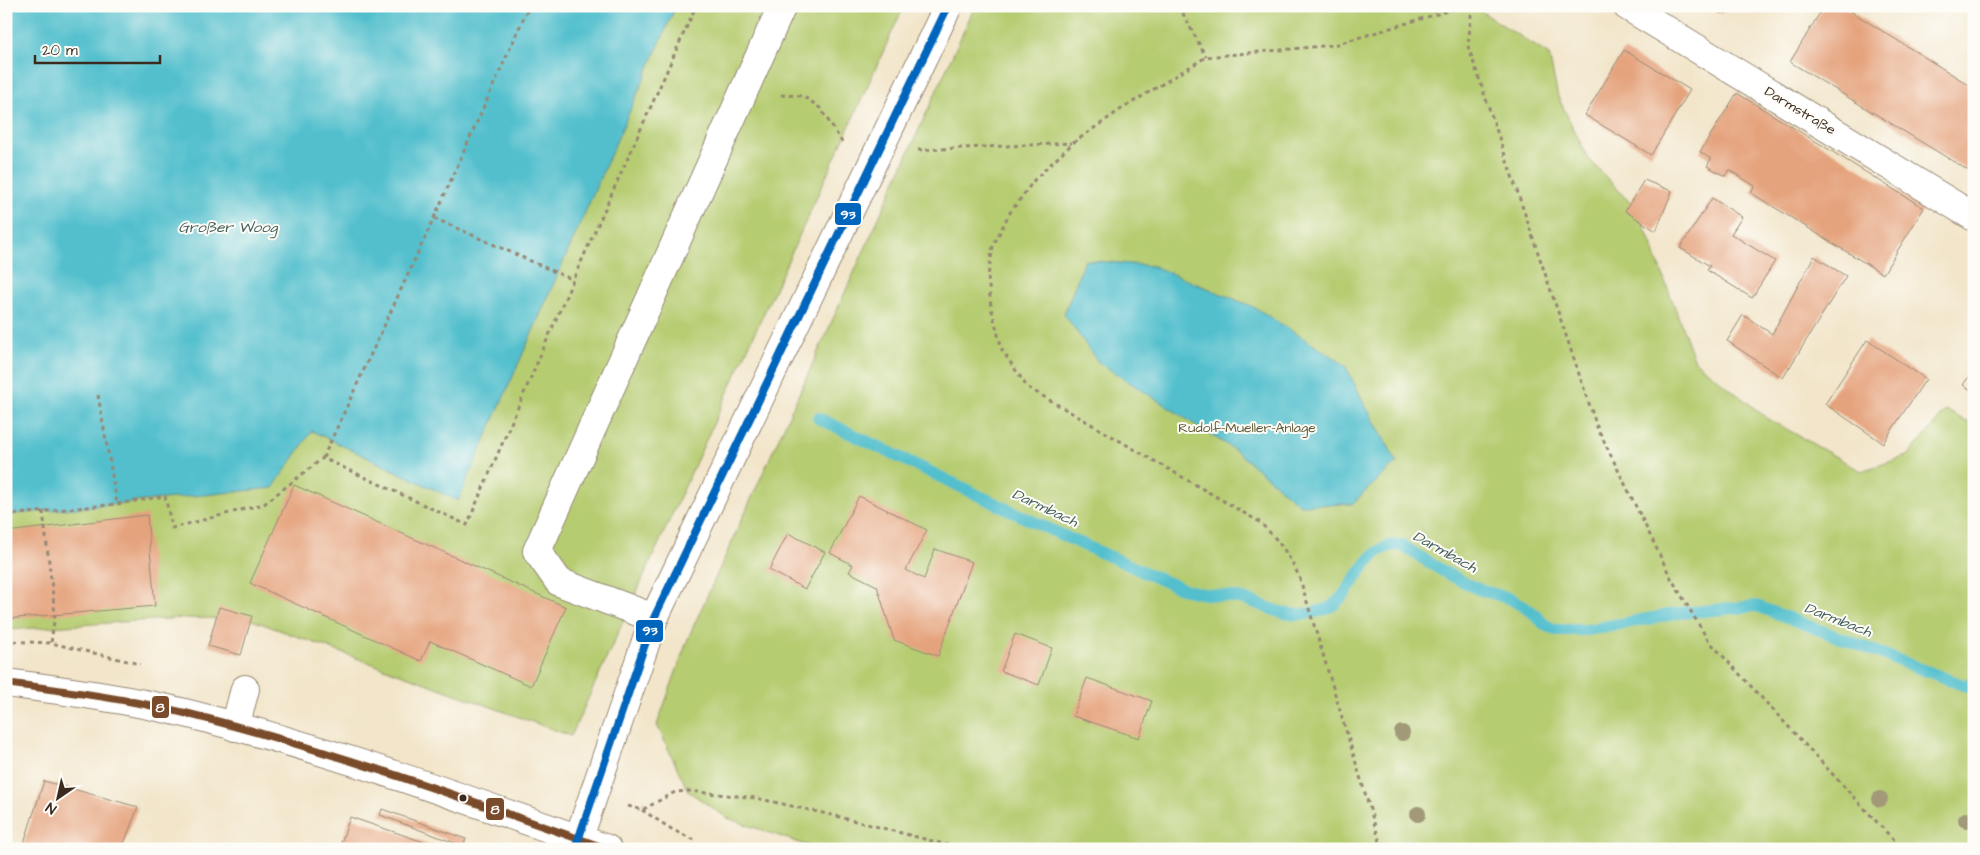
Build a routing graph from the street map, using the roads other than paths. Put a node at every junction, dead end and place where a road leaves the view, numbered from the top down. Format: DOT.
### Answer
graph roads {
  1 [pos="782,6"];
  2 [pos="948,6"];
  3 [pos="1627,6"];
  4 [pos="1974,217"];
  5 [pos="654,618"];
  6 [pos="6,684"];
  7 [pos="245,690"];
  8 [pos="235,727"];
  9 [pos="576,844"];
  10 [pos="607,849"];
  1 -- 5 [label="street"];
  2 -- 5 [label="street"];
  3 -- 4 [label="street, Darmstraße"];
  5 -- 9 [label="street"];
  6 -- 8 [label="street"];
  7 -- 8 [label="street"];
  8 -- 9 [label="street"];
  9 -- 10 [label="street"];
}
